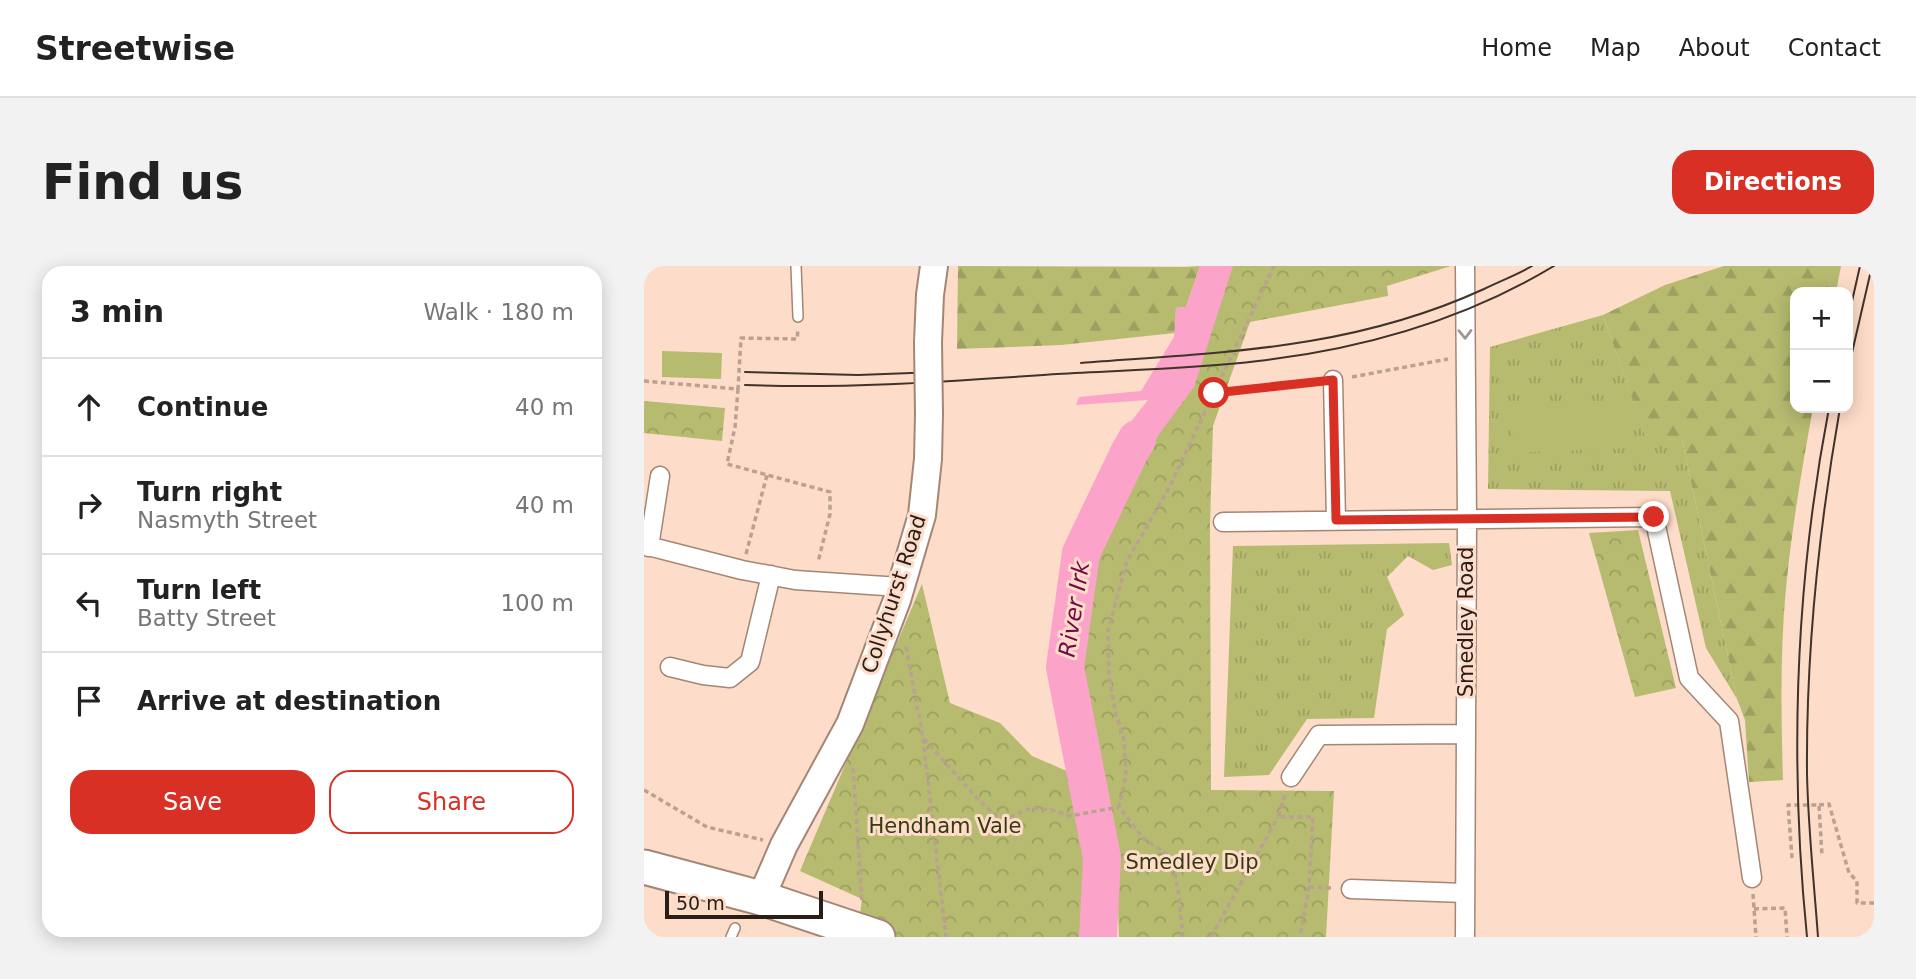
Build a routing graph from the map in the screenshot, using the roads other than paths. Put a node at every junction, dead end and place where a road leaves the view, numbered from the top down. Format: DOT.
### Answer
graph roads {
  1 [pos="796,266"];
  2 [pos="934,266"];
  3 [pos="1465,266"];
  4 [pos="798,317"];
  5 [pos="1333,380"];
  6 [pos="660,476"];
  7 [pos="1467,519"];
  8 [pos="1336,520"];
  9 [pos="1223,522"];
  10 [pos="647,546"];
  11 [pos="771,575"];
  12 [pos="899,593"];
  13 [pos="670,667"];
  14 [pos="1466,734"];
  15 [pos="1290,777"];
  16 [pos="644,867"];
  17 [pos="1752,878"];
  18 [pos="1351,889"];
  19 [pos="1465,893"];
  20 [pos="761,898"];
  21 [pos="870,923"];
  22 [pos="828,929"];
  23 [pos="1465,937"];
  1 -- 4 [label="lane"];
  2 -- 12 [label="street, Collyhurst Road, bridge"];
  3 -- 7 [label="street, Smedley Road, one-way"];
  5 -- 8 [label="street"];
  6 -- 10 [label="street"];
  7 -- 8 [label="street"];
  7 -- 14 [label="street, Smedley Road"];
  7 -- 17 [label="street"];
  8 -- 9 [label="street"];
  10 -- 11 [label="street"];
  11 -- 12 [label="street"];
  11 -- 13 [label="street"];
  12 -- 20 [label="street, Collyhurst Road"];
  14 -- 15 [label="street"];
  14 -- 19 [label="street, Smedley Road"];
  16 -- 20 [label="highway"];
  18 -- 19 [label="street"];
  19 -- 23 [label="street, Smedley Road"];
  20 -- 22 [label="highway"];
  21 -- 22 [label="highway"];
}
